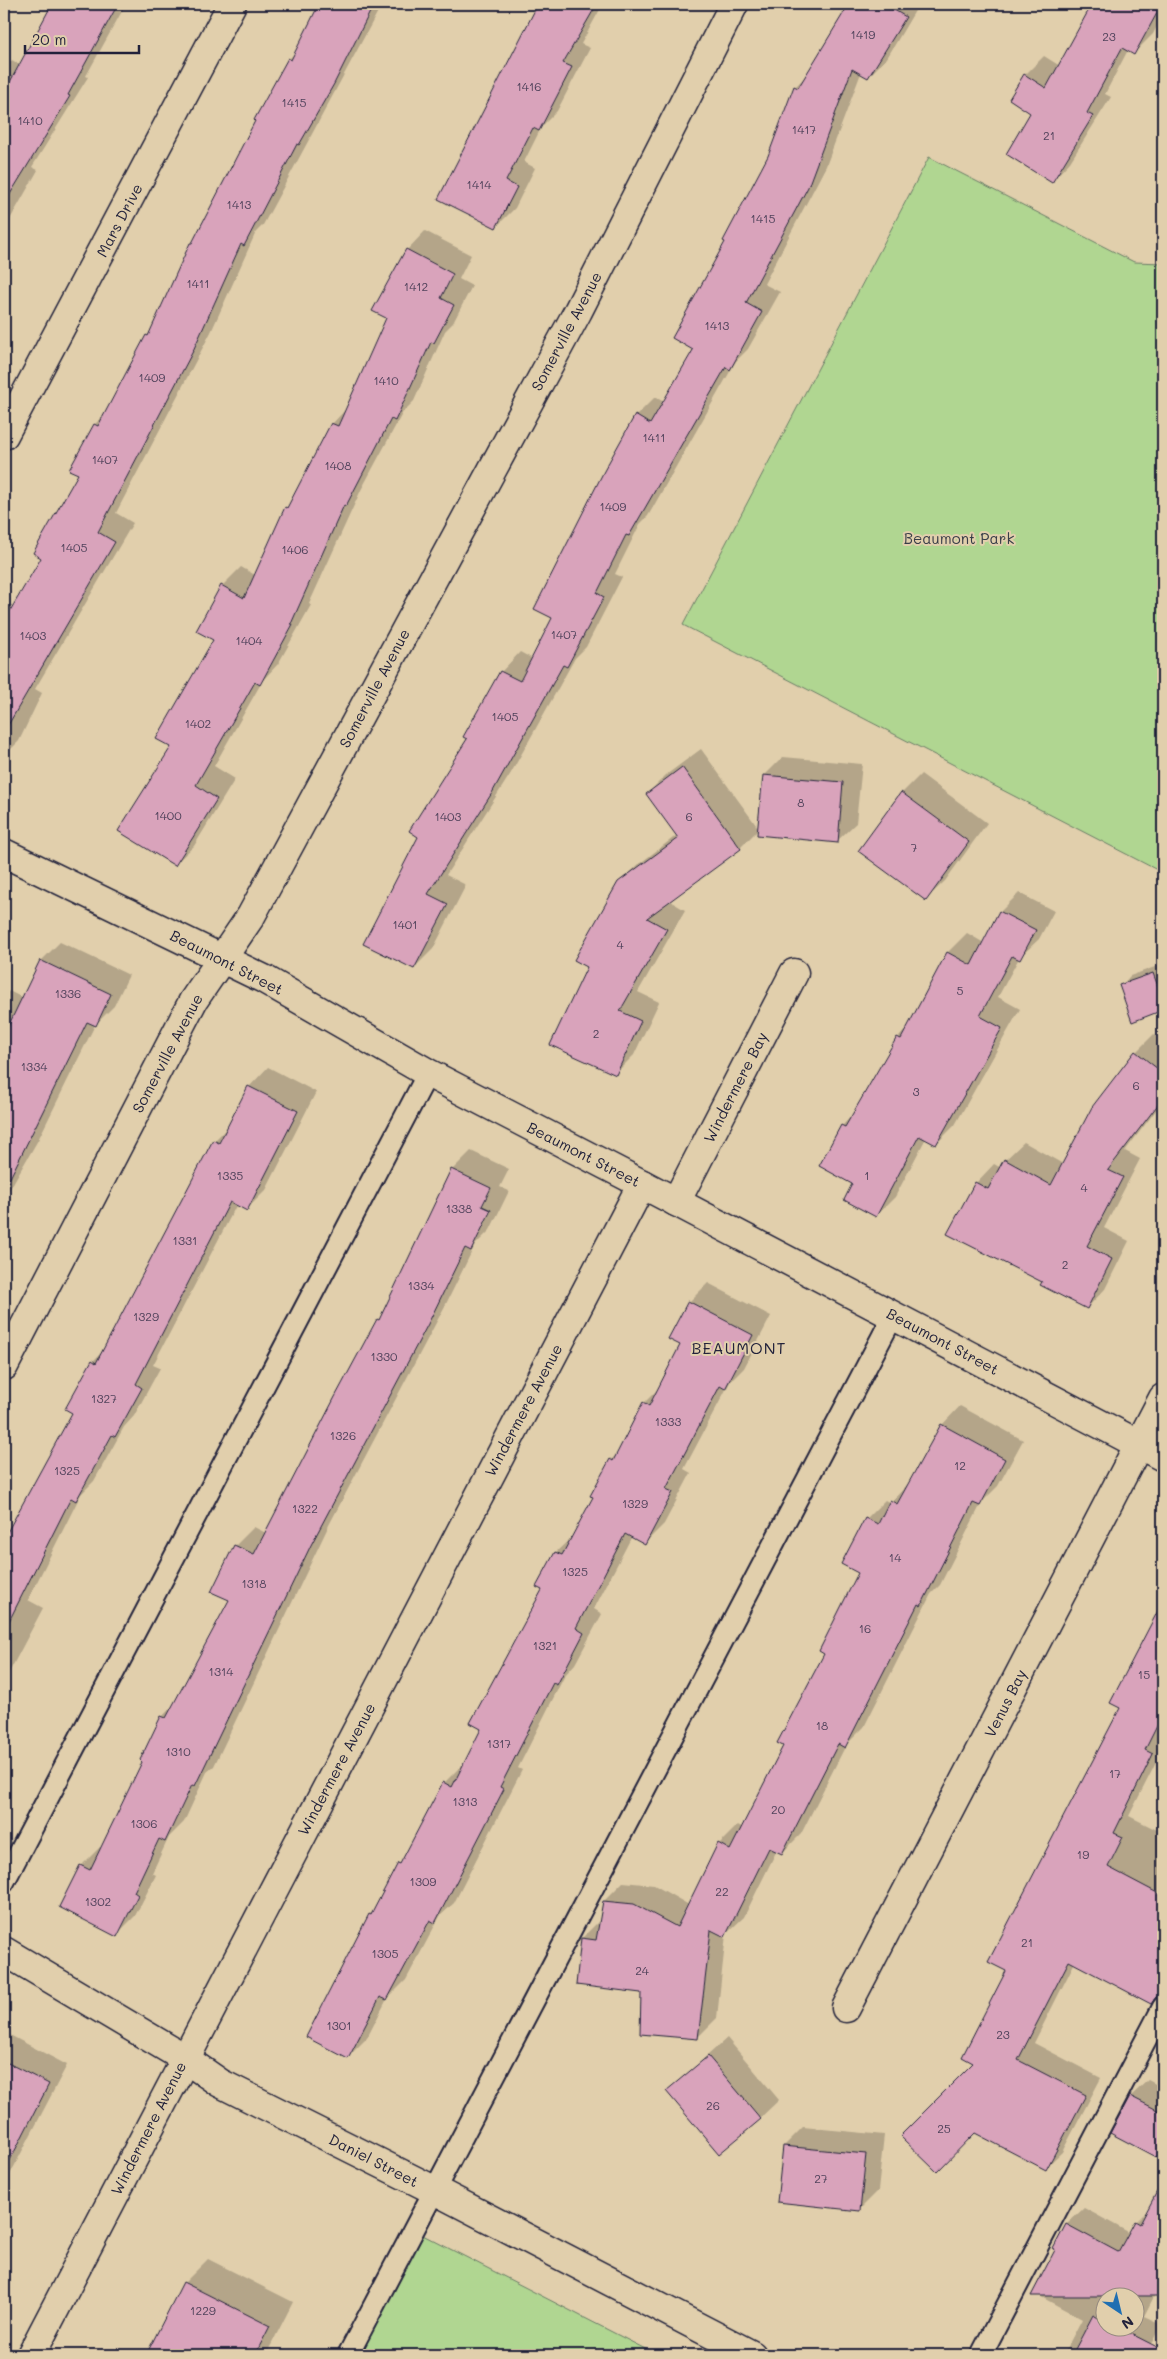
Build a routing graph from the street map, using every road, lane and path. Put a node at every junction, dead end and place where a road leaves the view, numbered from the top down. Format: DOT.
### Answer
graph roads {
  1 [pos="232,4"];
  2 [pos="734,4"];
  3 [pos="4,435"];
  4 [pos="6,860"];
  5 [pos="222,959"];
  6 [pos="794,973"];
  7 [pos="428,1073"];
  8 [pos="642,1184"];
  9 [pos="676,1202"];
  10 [pos="893,1316"];
  11 [pos="4,1366"];
  12 [pos="1163,1398"];
  13 [pos="1140,1444"];
  14 [pos="1163,1457"];
  15 [pos="4,1882"];
  16 [pos="4,1951"];
  17 [pos="1163,2007"];
  18 [pos="846,2008"];
  19 [pos="184,2058"];
  20 [pos="434,2190"];
  21 [pos="31,2355"];
  22 [pos="348,2355"];
  23 [pos="752,2355"];
  24 [pos="981,2355"];
  1 -- 3 [label="street, Mars Drive"];
  2 -- 5 [label="street, Somerville Avenue"];
  4 -- 5 [label="street, Beaumont Street"];
  5 -- 7 [label="street, Beaumont Street"];
  5 -- 11 [label="street, Somerville Avenue"];
  6 -- 9 [label="street, Windermere Bay"];
  7 -- 8 [label="street, Beaumont Street"];
  7 -- 15 [label="lane"];
  8 -- 9 [label="street, Beaumont Street"];
  8 -- 19 [label="street, Windermere Avenue"];
  9 -- 10 [label="street, Beaumont Street"];
  10 -- 13 [label="street, Beaumont Street"];
  10 -- 20 [label="lane"];
  12 -- 13 [label="street, Venus Bay"];
  13 -- 14 [label="street, Beaumont Street"];
  13 -- 18 [label="street, Venus Bay"];
  16 -- 19 [label="street, Daniel Street"];
  17 -- 24 [label="lane"];
  19 -- 20 [label="street, Daniel Street"];
  19 -- 21 [label="street, Windermere Avenue"];
  20 -- 22 [label="lane"];
  20 -- 23 [label="street, Daniel Street"];
}
